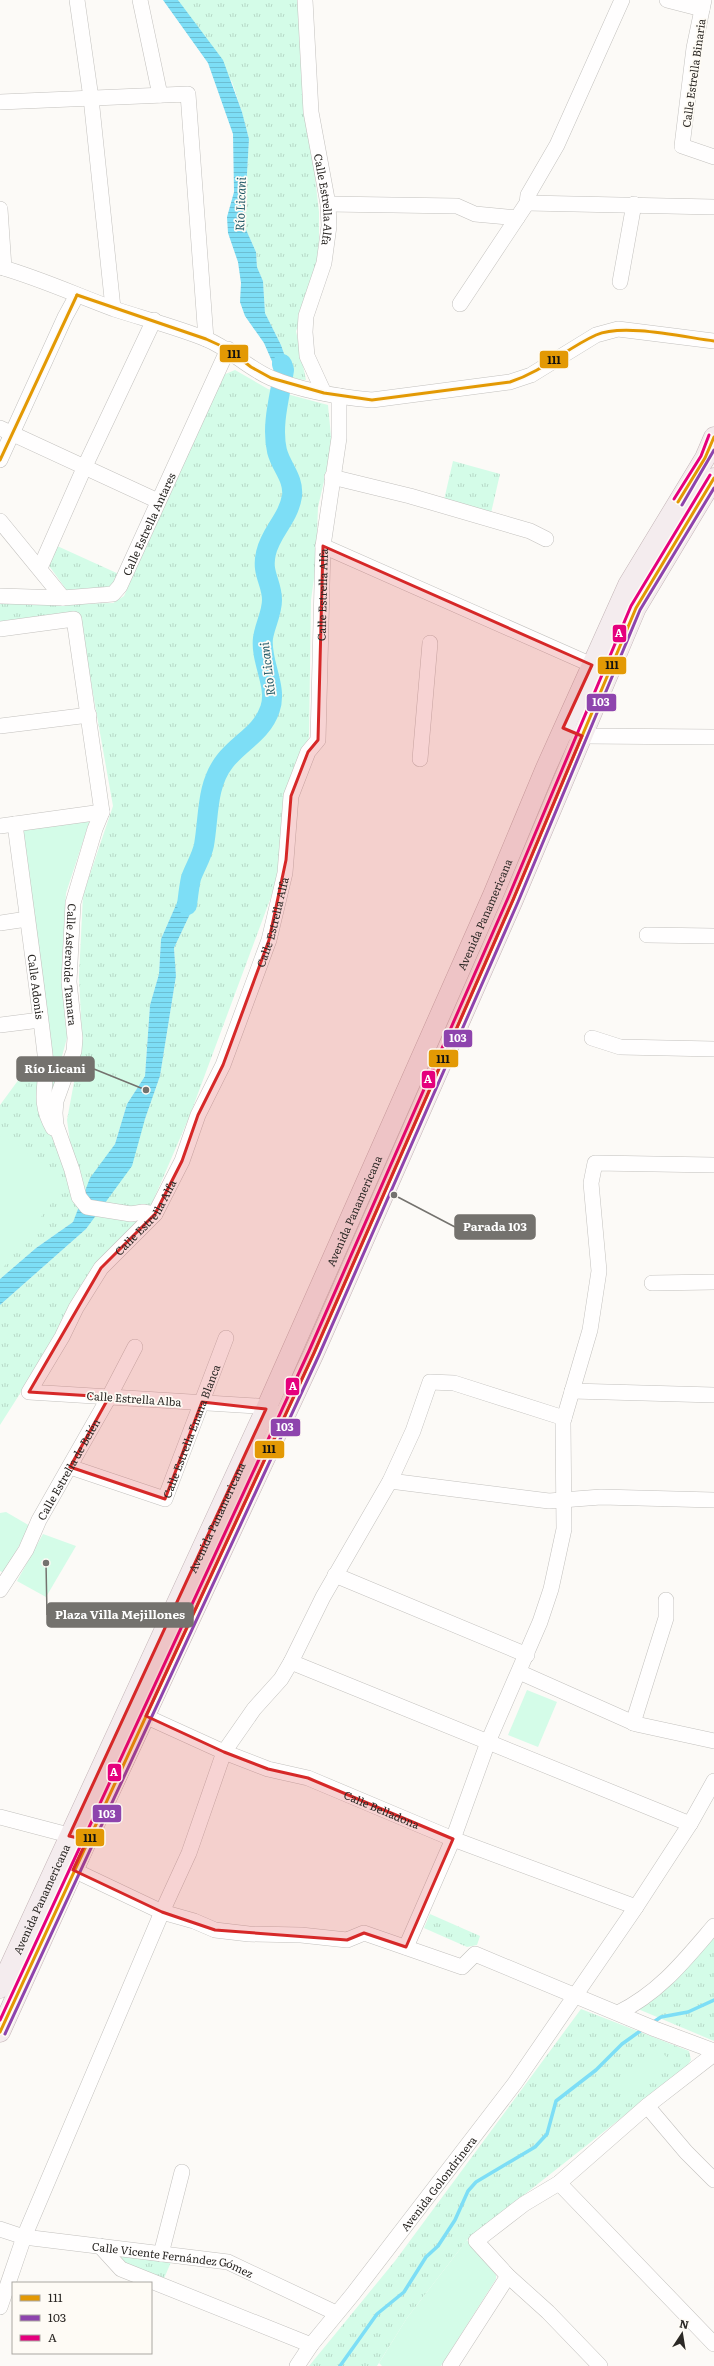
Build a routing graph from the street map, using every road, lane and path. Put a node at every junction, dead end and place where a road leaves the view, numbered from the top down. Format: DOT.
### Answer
graph roads {
  1 [pos="76,0"];
  2 [pos="140,0"];
  3 [pos="305,0"];
  4 [pos="622,0"];
  5 [pos="666,0"];
  6 [pos="703,5"];
  7 [pos="160,95"];
  8 [pos="91,98"];
  9 [pos="0,102"];
  10 [pos="714,157"];
  11 [pos="526,203"];
  12 [pos="328,204"];
  13 [pos="634,204"];
  14 [pos="714,207"];
  15 [pos="0,209"];
  16 [pos="517,218"];
  17 [pos="2,267"];
  18 [pos="620,282"];
  19 [pos="77,294"];
  20 [pos="460,304"];
  21 [pos="113,308"];
  22 [pos="154,320"];
  23 [pos="206,339"];
  24 [pos="714,341"];
  25 [pos="228,349"];
  26 [pos="332,395"];
  27 [pos="6,430"];
  28 [pos="714,437"];
  29 [pos="0,460"];
  30 [pos="85,466"];
  31 [pos="332,477"];
  32 [pos="714,478"];
  33 [pos="158,501"];
  34 [pos="0,521"];
  35 [pos="546,539"];
  36 [pos="323,546"];
  37 [pos="40,568"];
  38 [pos="0,596"];
  39 [pos="63,598"];
  40 [pos="0,629"];
  41 [pos="430,643"];
  42 [pos="592,665"];
  43 [pos="88,715"];
  44 [pos="0,726"];
  45 [pos="563,728"];
  46 [pos="582,736"];
  47 [pos="714,737"];
  48 [pos="420,759"];
  49 [pos="544,770"];
  50 [pos="564,778"];
  51 [pos="102,812"];
  52 [pos="15,824"];
  53 [pos="0,826"];
  54 [pos="27,920"];
  55 [pos="0,923"];
  56 [pos="647,935"];
  57 [pos="714,936"];
  58 [pos="40,1020"];
  59 [pos="0,1025"];
  60 [pos="592,1038"];
  61 [pos="714,1049"];
  62 [pos="63,1145"];
  63 [pos="714,1165"];
  64 [pos="155,1214"];
  65 [pos="714,1282"];
  66 [pos="652,1283"];
  67 [pos="226,1338"];
  68 [pos="135,1346"];
  69 [pos="572,1391"];
  70 [pos="29,1392"];
  71 [pos="714,1395"];
  72 [pos="109,1396"];
  73 [pos="202,1402"];
  74 [pos="266,1409"];
  75 [pos="285,1417"];
  76 [pos="564,1418"];
  77 [pos="70,1467"];
  78 [pos="390,1481"];
  79 [pos="566,1499"];
  80 [pos="714,1500"];
  81 [pos="335,1575"];
  82 [pos="0,1590"];
  83 [pos="666,1600"];
  84 [pos="527,1654"];
  85 [pos="291,1662"];
  86 [pos="519,1672"];
  87 [pos="137,1713"];
  88 [pos="634,1723"];
  89 [pos="714,1741"];
  90 [pos="488,1742"];
  91 [pos="224,1752"];
  92 [pos="714,1781"];
  93 [pos="0,1817"];
  94 [pos="690,1824"];
  95 [pos="78,1838"];
  96 [pos="453,1839"];
  97 [pos="65,1866"];
  98 [pos="636,1908"];
  99 [pos="162,1912"];
  100 [pos="714,1926"];
  101 [pos="406,1947"];
  102 [pos="0,1988"];
  103 [pos="576,1997"];
  104 [pos="618,2013"];
  105 [pos="0,2032"];
  106 [pos="714,2052"];
  107 [pos="647,2106"];
  108 [pos="182,2172"];
  109 [pos="714,2180"];
  110 [pos="559,2183"];
  111 [pos="0,2229"];
  112 [pos="24,2237"];
  113 [pos="100,2246"];
  114 [pos="161,2254"];
  115 [pos="508,2276"];
  116 [pos="0,2307"];
  117 [pos="336,2313"];
  118 [pos="714,2344"];
  119 [pos="311,2345"];
  120 [pos="297,2366"];
  121 [pos="450,2366"];
  122 [pos="600,2366"];
  1 -- 8 [label="street"];
  2 -- 7 [label="street"];
  3 -- 12 [label="street, Calle Estrella Alfa"];
  4 -- 11 [label="street"];
  5 -- 6 [label="street"];
  6 -- 10 [label="street, Calle Estrella Binaria"];
  7 -- 8 [label="street"];
  7 -- 23 [label="street"];
  8 -- 9 [label="street"];
  8 -- 21 [label="street"];
  11 -- 13 [label="street"];
  11 -- 16 [label="street"];
  12 -- 16 [label="street"];
  12 -- 26 [label="street, Calle Estrella Alfa"];
  13 -- 14 [label="street"];
  13 -- 18 [label="street"];
  15 -- 17 [label="street"];
  16 -- 20 [label="street"];
  17 -- 19 [label="street"];
  19 -- 21 [label="street"];
  19 -- 27 [label="street"];
  21 -- 22 [label="street"];
  22 -- 23 [label="street"];
  22 -- 30 [label="street"];
  23 -- 25 [label="street"];
  24 -- 26 [label="street"];
  25 -- 26 [label="street"];
  25 -- 33 [label="street, Calle Estrella Antares"];
  26 -- 31 [label="street, Calle Estrella Alfa"];
  27 -- 29 [label="street"];
  27 -- 30 [label="street"];
  28 -- 42 [label="main road, Avenida Panamericana"];
  30 -- 33 [label="street"];
  30 -- 37 [label="street"];
  31 -- 35 [label="street"];
  31 -- 36 [label="street, Calle Estrella Alfa"];
  32 -- 46 [label="main road, Avenida Panamericana"];
  33 -- 39 [label="street, Calle Estrella Antares"];
  34 -- 37 [label="street"];
  36 -- 42 [label="street"];
  36 -- 64 [label="street, Calle Estrella Alfa"];
  37 -- 39 [label="street"];
  38 -- 39 [label="street, Calle Estrella Antares"];
  40 -- 43 [label="street"];
  41 -- 48 [label="street"];
  42 -- 45 [label="main road, Avenida Panamericana"];
  43 -- 44 [label="street"];
  43 -- 51 [label="street"];
  45 -- 46 [label="street"];
  45 -- 49 [label="main road, Avenida Panamericana"];
  46 -- 47 [label="street"];
  46 -- 50 [label="main road, Avenida Panamericana"];
  49 -- 50 [label="street"];
  49 -- 74 [label="main road, Avenida Panamericana"];
  50 -- 75 [label="main road, Avenida Panamericana"];
  51 -- 52 [label="street"];
  51 -- 62 [label="street, Calle Asteroide Tamara"];
  52 -- 53 [label="street"];
  52 -- 54 [label="street, Calle Adonis"];
  54 -- 55 [label="street"];
  54 -- 58 [label="street, Calle Adonis"];
  56 -- 57 [label="street"];
  58 -- 59 [label="street"];
  58 -- 62 [label="street, Calle Adonis"];
  60 -- 61 [label="street"];
  62 -- 64 [label="street"];
  63 -- 69 [label="street"];
  64 -- 70 [label="street, Calle Estrella Alfa"];
  65 -- 66 [label="street"];
  67 -- 73 [label="street, Calle Estrella Enana Blanca"];
  68 -- 72 [label="street, Calle Estrella de Belén"];
  69 -- 71 [label="street"];
  69 -- 76 [label="street"];
  70 -- 72 [label="street, Calle Estrella Alba"];
  72 -- 73 [label="street, Calle Estrella Alba"];
  72 -- 77 [label="street, Calle Estrella de Belén"];
  73 -- 74 [label="street, Calle Estrella Alba"];
  73 -- 77 [label="street, Calle Estrella Enana Blanca"];
  74 -- 75 [label="street, Calle Estrella Alba"];
  74 -- 87 [label="main road, Avenida Panamericana"];
  75 -- 87 [label="main road, Avenida Panamericana"];
  76 -- 78 [label="street"];
  76 -- 79 [label="street"];
  77 -- 82 [label="street, Calle Estrella de Belén"];
  78 -- 79 [label="street"];
  78 -- 81 [label="street"];
  79 -- 80 [label="street"];
  79 -- 84 [label="street"];
  81 -- 84 [label="street"];
  81 -- 85 [label="street"];
  83 -- 88 [label="street"];
  84 -- 86 [label="street"];
  85 -- 90 [label="street"];
  85 -- 91 [label="street"];
  86 -- 88 [label="street"];
  86 -- 90 [label="street"];
  87 -- 91 [label="street, Calle Belladona"];
  87 -- 95 [label="main road, Avenida Panamericana"];
  88 -- 89 [label="street"];
  90 -- 94 [label="street"];
  90 -- 96 [label="street"];
  91 -- 96 [label="street, Calle Belladona"];
  91 -- 99 [label="street"];
  92 -- 94 [label="street, Avenida Golondrinera"];
  93 -- 95 [label="street"];
  94 -- 98 [label="street, Avenida Golondrinera"];
  95 -- 97 [label="main road, Avenida Panamericana"];
  96 -- 98 [label="street, Calle Belladona"];
  96 -- 101 [label="street"];
  97 -- 99 [label="street"];
  97 -- 102 [label="main road, Avenida Panamericana"];
  97 -- 105 [label="main road, Avenida Panamericana"];
  98 -- 103 [label="street, Avenida Golondrinera"];
  99 -- 101 [label="street"];
  99 -- 112 [label="street"];
  100 -- 104 [label="street"];
  101 -- 103 [label="street"];
  103 -- 104 [label="street"];
  103 -- 117 [label="street, Avenida Golondrinera"];
  104 -- 106 [label="street"];
  106 -- 107 [label="street"];
  107 -- 109 [label="street"];
  107 -- 110 [label="street"];
  108 -- 114 [label="street"];
  110 -- 115 [label="street"];
  110 -- 118 [label="street"];
  111 -- 112 [label="street, Calle Vicente Fernández Gómez"];
  112 -- 113 [label="street, Calle Vicente Fernández Gómez"];
  112 -- 116 [label="street"];
  113 -- 114 [label="street, Calle Vicente Fernández Gómez"];
  113 -- 119 [label="street"];
  114 -- 117 [label="street, Calle Vicente Fernández Gómez"];
  115 -- 121 [label="street"];
  115 -- 122 [label="street"];
  117 -- 119 [label="street, Avenida Golondrinera"];
  119 -- 120 [label="street, Avenida Golondrinera"];
}
